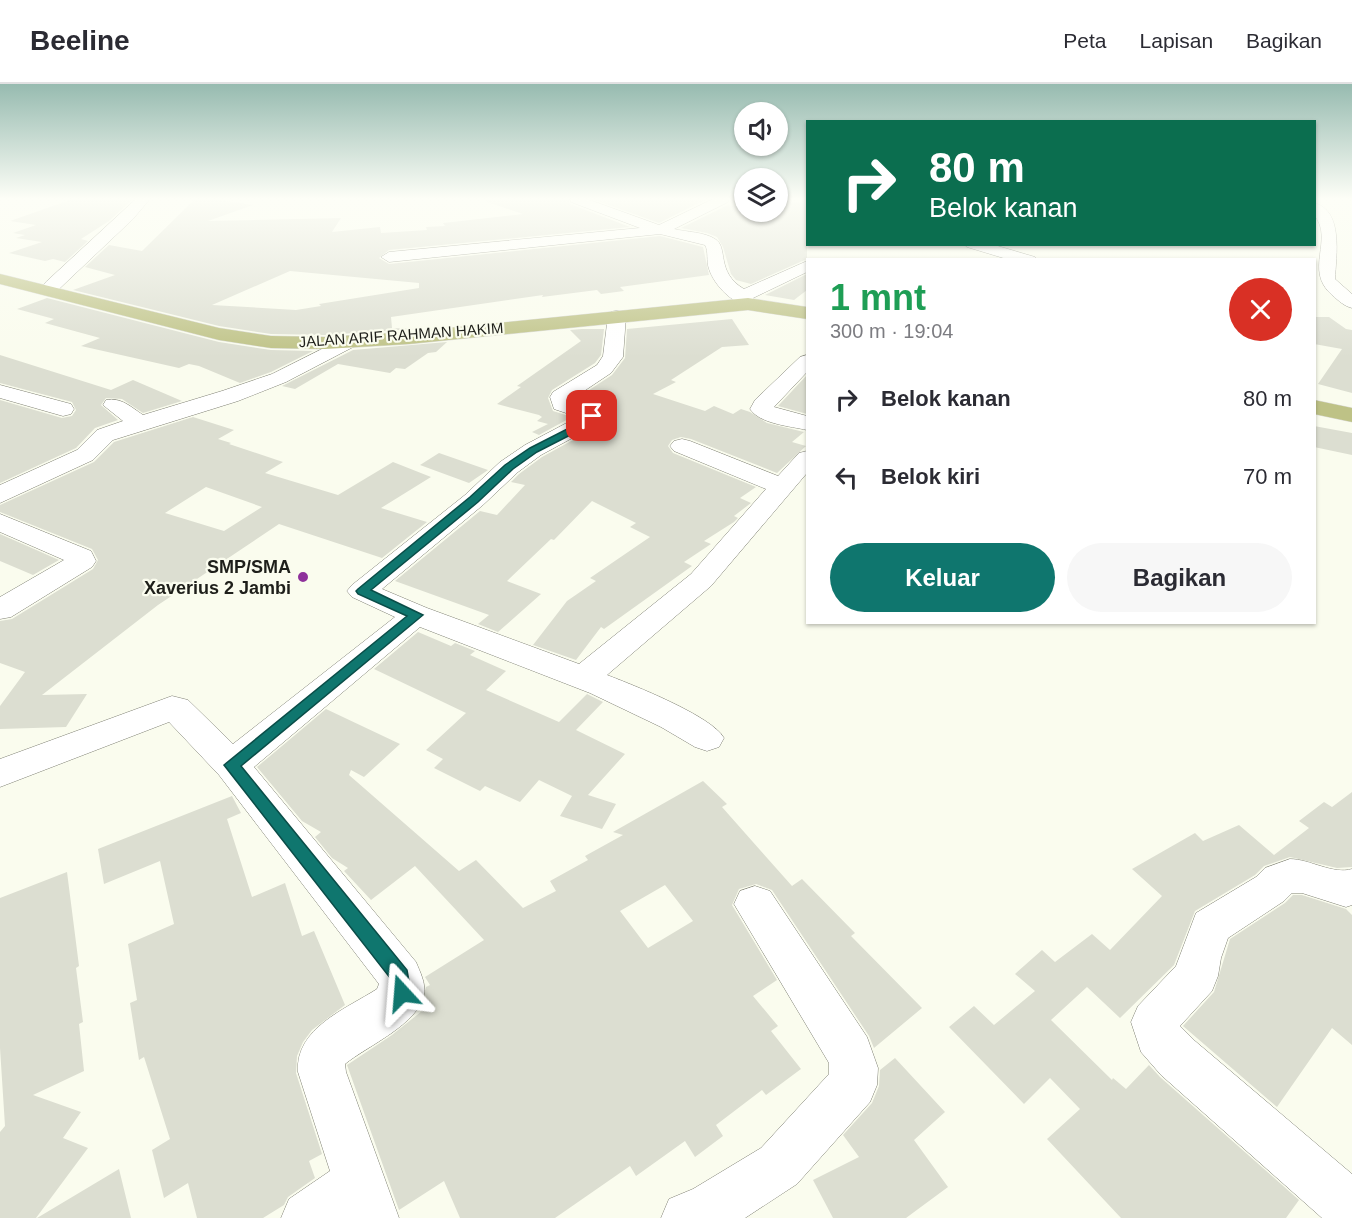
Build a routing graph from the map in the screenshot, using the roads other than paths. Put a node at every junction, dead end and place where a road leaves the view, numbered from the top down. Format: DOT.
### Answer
graph roads {
  1 [pos="89,252"];
  2 [pos="440,252"];
  3 [pos="713,252"];
  4 [pos="1000,252"];
  5 [pos="1323,252"];
  6 [pos="389,257"];
  7 [pos="1022,258"];
  8 [pos="806,267"];
  9 [pos="3,280"];
  10 [pos="52,286"];
  11 [pos="744,298"];
  12 [pos="1352,303"];
  13 [pos="775,304"];
  14 [pos="806,310"];
  15 [pos="617,316"];
  16 [pos="579,318"];
  17 [pos="348,342"];
  18 [pos="806,362"];
  19 [pos="0,391"];
  20 [pos="1316,402"];
  21 [pos="114,405"];
  22 [pos="1316,407"];
  23 [pos="63,409"];
  24 [pos="1352,410"];
  25 [pos="1352,416"];
  26 [pos="140,423"];
  27 [pos="806,423"];
  28 [pos="682,446"];
  29 [pos="806,459"];
  30 [pos="782,487"];
  31 [pos="0,495"];
  32 [pos="0,522"];
  33 [pos="0,610"];
  34 [pos="416,615"];
  35 [pos="582,678"];
  36 [pos="707,738"];
  37 [pos="232,765"];
  38 [pos="0,773"];
  39 [pos="1352,886"];
  40 [pos="755,904"];
  41 [pos="366,1199"];
  42 [pos="1352,1209"];
  43 [pos="308,1218"];
  44 [pos="688,1218"];
  1 -- 10 [label="street"];
  2 -- 6 [label="street"];
  3 -- 11 [label="street"];
  4 -- 7 [label="street"];
  5 -- 12 [label="street"];
  8 -- 11 [label="street"];
  9 -- 10 [label="main road, JALAN ARIF RAHMAN HAKIM"];
  9 -- 17 [label="main road, JALAN ARIF RAHMAN HAKIM"];
  10 -- 16 [label="main road, JALAN ARIF RAHMAN HAKIM"];
  11 -- 13 [label="main road, JALAN ARIF RAHMAN HAKIM"];
  11 -- 16 [label="main road, JALAN ARIF RAHMAN HAKIM"];
  13 -- 14 [label="main road, JALAN ARIF RAHMAN HAKIM"];
  13 -- 15 [label="main road, JALAN ARIF RAHMAN HAKIM"];
  15 -- 16 [label="main road, JALAN ARIF RAHMAN HAKIM"];
  15 -- 34 [label="street"];
  16 -- 17 [label="main road, JALAN ARIF RAHMAN HAKIM"];
  17 -- 26 [label="street"];
  18 -- 27 [label="street"];
  19 -- 23 [label="street"];
  20 -- 24 [label="main road"];
  21 -- 26 [label="street"];
  22 -- 25 [label="main road"];
  26 -- 31 [label="street"];
  28 -- 30 [label="street"];
  29 -- 30 [label="street"];
  30 -- 35 [label="street"];
  32 -- 33 [label="street"];
  34 -- 35 [label="street"];
  34 -- 37 [label="street"];
  35 -- 36 [label="street"];
  37 -- 38 [label="street"];
  37 -- 41 [label="street"];
  39 -- 42 [label="street"];
  40 -- 44 [label="street"];
  41 -- 43 [label="street"];
}
